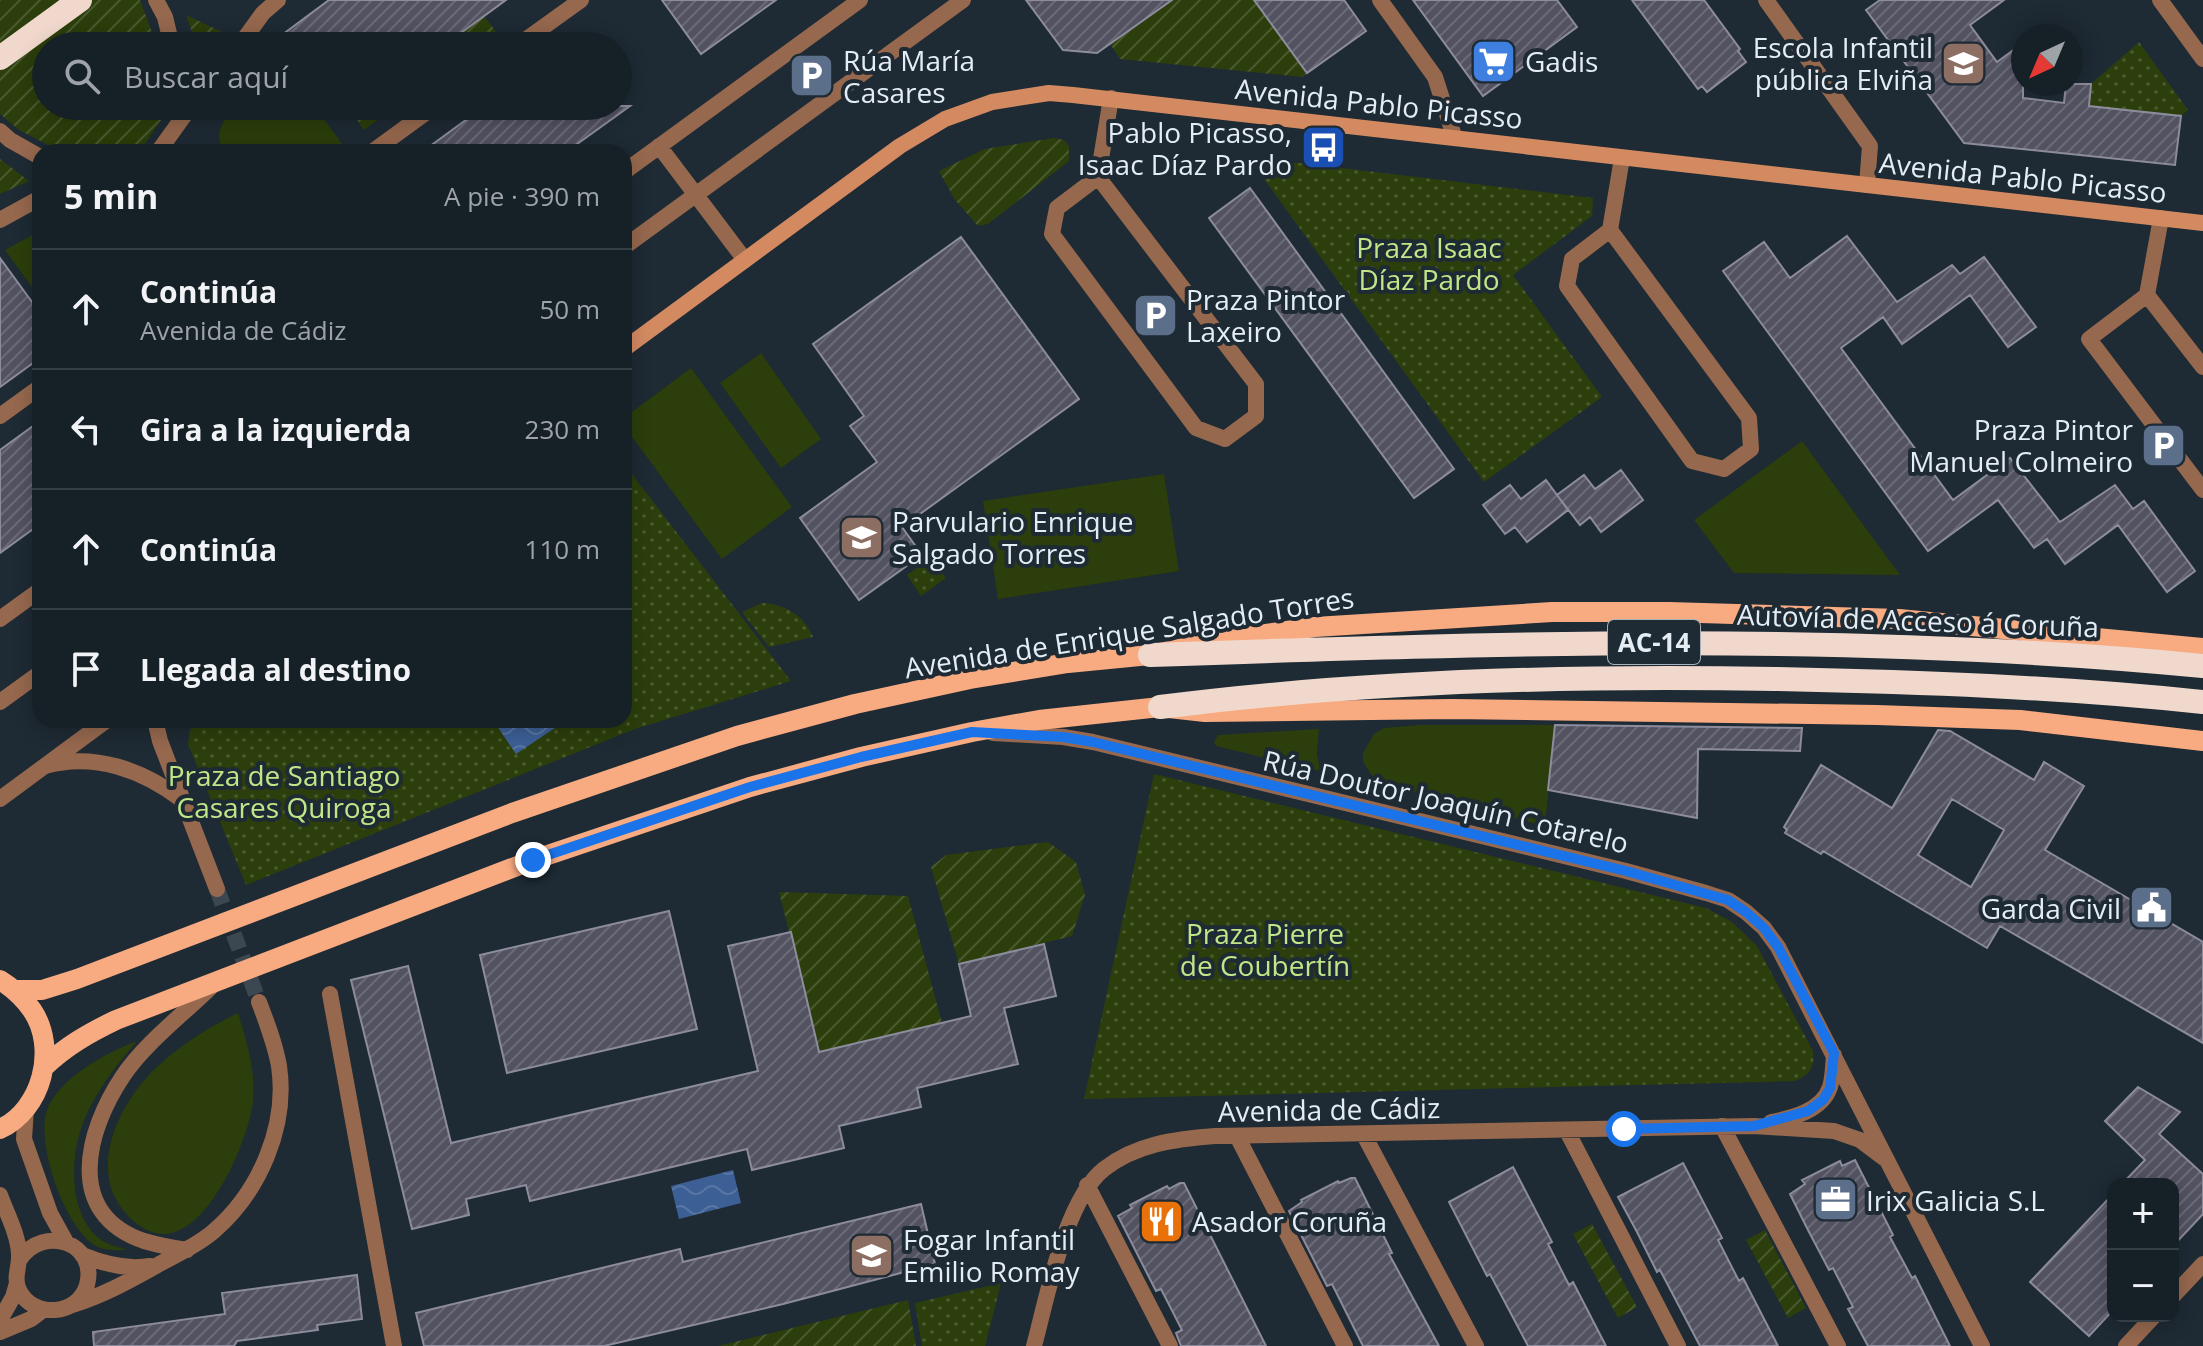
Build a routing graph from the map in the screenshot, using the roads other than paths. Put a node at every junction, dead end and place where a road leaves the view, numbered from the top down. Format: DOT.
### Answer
graph roads {
  1 [pos="80,0"];
  2 [pos="156,0"];
  3 [pos="278,0"];
  4 [pos="581,0"];
  5 [pos="860,0"];
  6 [pos="963,0"];
  7 [pos="1380,0"];
  8 [pos="1766,0"];
  9 [pos="2160,0"];
  10 [pos="36,32"];
  11 [pos="169,32"];
  12 [pos="249,32"];
  13 [pos="536,32"];
  14 [pos="32,35"];
  15 [pos="0,58"];
  16 [pos="2203,59"];
  17 [pos="1111,98"];
  18 [pos="175,120"];
  19 [pos="181,120"];
  20 [pos="416,120"];
  21 [pos="0,131"];
  22 [pos="173,131"];
  23 [pos="1454,136"];
  24 [pos="164,144"];
  25 [pos="177,144"];
  26 [pos="383,144"];
  27 [pos="659,146"];
  28 [pos="32,152"];
  29 [pos="1622,158"];
  30 [pos="632,166"];
  31 [pos="1098,177"];
  32 [pos="1867,185"];
  33 [pos="696,195"];
  34 [pos="32,202"];
  35 [pos="2161,218"];
  36 [pos="0,220"];
  37 [pos="2203,223"];
  38 [pos="1610,230"];
  39 [pos="632,241"];
  40 [pos="745,260"];
  41 [pos="2147,295"];
  42 [pos="632,343"];
  43 [pos="2203,367"];
  44 [pos="32,393"];
  45 [pos="0,416"];
  46 [pos="2203,490"];
  47 [pos="32,596"];
  48 [pos="0,619"];
  49 [pos="2203,648"];
  50 [pos="1150,655"];
  51 [pos="2203,666"];
  52 [pos="32,679"];
  53 [pos="0,702"];
  54 [pos="2203,702"];
  55 [pos="1160,707"];
  56 [pos="96,728"];
  57 [pos="158,728"];
  58 [pos="972,732"];
  59 [pos="2203,741"];
  60 [pos="45,766"];
  61 [pos="0,799"];
  62 [pos="183,801"];
  63 [pos="217,889"];
  64 [pos="218,981"];
  65 [pos="8,985"];
  66 [pos="330,994"];
  67 [pos="259,1002"];
  68 [pos="1834,1053"];
  69 [pos="44,1067"];
  70 [pos="26,1109"];
  71 [pos="1722,1126"];
  72 [pos="1754,1126"];
  73 [pos="0,1129"];
  74 [pos="1567,1131"];
  75 [pos="1364,1135"];
  76 [pos="1237,1136"];
  77 [pos="1888,1162"];
  78 [pos="1087,1185"];
  79 [pos="0,1195"];
  80 [pos="66,1242"];
  81 [pos="187,1250"];
  82 [pos="82,1255"];
  83 [pos="20,1259"];
  84 [pos="163,1262"];
  85 [pos="2203,1264"];
  86 [pos="17,1283"];
  87 [pos="2179,1290"];
  88 [pos="72,1305"];
  89 [pos="43,1310"];
  90 [pos="0,1320"];
  91 [pos="2148,1322"];
  92 [pos="0,1332"];
  93 [pos="394,1346"];
  94 [pos="1034,1346"];
  95 [pos="1170,1346"];
  96 [pos="1345,1346"];
  97 [pos="1476,1346"];
  98 [pos="1678,1346"];
  99 [pos="1838,1346"];
  100 [pos="1982,1346"];
  101 [pos="2126,1346"];
  1 -- 10 [label="highway"];
  2 -- 11 [label="street"];
  3 -- 12 [label="street"];
  4 -- 13 [label="street"];
  5 -- 27 [label="street"];
  6 -- 33 [label="street"];
  7 -- 23 [label="street"];
  8 -- 32 [label="street"];
  9 -- 16 [label="street"];
  14 -- 15 [label="highway"];
  17 -- 23 [label="street, Avenida Pablo Picasso"];
  17 -- 31 [label="street"];
  17 -- 40 [label="street, Avenida Pablo Picasso"];
  18 -- 22 [label="street"];
  19 -- 22 [label="street"];
  20 -- 26 [label="street"];
  21 -- 28 [label="street"];
  22 -- 24 [label="street"];
  22 -- 25 [label="street"];
  23 -- 29 [label="street, Avenida Pablo Picasso"];
  27 -- 30 [label="street"];
  27 -- 33 [label="street"];
  29 -- 32 [label="street, Avenida Pablo Picasso"];
  29 -- 38 [label="street"];
  31 -- 31 [label="street"];
  32 -- 35 [label="street, Avenida Pablo Picasso"];
  33 -- 39 [label="street"];
  33 -- 40 [label="street"];
  34 -- 36 [label="street"];
  35 -- 37 [label="street, Avenida Pablo Picasso"];
  35 -- 41 [label="street"];
  38 -- 38 [label="street"];
  40 -- 42 [label="street, Avenida Pablo Picasso"];
  41 -- 43 [label="street"];
  41 -- 46 [label="street"];
  44 -- 45 [label="street"];
  47 -- 48 [label="street"];
  49 -- 50 [label="main road, Avenida de Enrique Salgado Torres"];
  50 -- 51 [label="highway, Autovía de Acceso á Coruña / AC-14"];
  50 -- 65 [label="main road, Avenida de Enrique Salgado Torres"];
  52 -- 53 [label="street"];
  54 -- 55 [label="highway, AC-14"];
  55 -- 58 [label="main road"];
  55 -- 59 [label="main road"];
  56 -- 60 [label="street"];
  57 -- 62 [label="street"];
  58 -- 64 [label="main road"];
  58 -- 68 [label="street, Rúa Doutor Joaquín Cotarelo"];
  60 -- 61 [label="street"];
  60 -- 62 [label="street"];
  62 -- 63 [label="street"];
  64 -- 69 [label="main road"];
  64 -- 81 [label="street"];
  65 -- 69 [label="main road"];
  66 -- 93 [label="street"];
  67 -- 81 [label="street"];
  68 -- 72 [label="street, Avenida de Cádiz"];
  68 -- 77 [label="street, Rúa Doutor Joaquín Cotarelo"];
  69 -- 70 [label="main road"];
  70 -- 73 [label="main road"];
  70 -- 80 [label="street"];
  71 -- 72 [label="street, Avenida de Cádiz"];
  71 -- 74 [label="street, Avenida de Cádiz"];
  71 -- 99 [label="street"];
  72 -- 77 [label="street, Avenida de Cádiz"];
  74 -- 75 [label="street, Avenida de Cádiz"];
  74 -- 98 [label="street"];
  75 -- 76 [label="street, Avenida de Cádiz"];
  75 -- 97 [label="street"];
  76 -- 78 [label="street, Avenida de Cádiz"];
  76 -- 96 [label="street"];
  77 -- 100 [label="street, Rúa Doutor Joaquín Cotarelo"];
  78 -- 94 [label="street, Avenida de Cádiz"];
  78 -- 95 [label="street"];
  79 -- 83 [label="street"];
  80 -- 82 [label="street"];
  80 -- 83 [label="street"];
  81 -- 84 [label="street"];
  82 -- 84 [label="street"];
  82 -- 88 [label="street"];
  83 -- 86 [label="street"];
  84 -- 88 [label="street"];
  85 -- 87 [label="street"];
  86 -- 89 [label="street"];
  86 -- 90 [label="street"];
  88 -- 89 [label="street"];
  89 -- 92 [label="street"];
  91 -- 101 [label="street"];
}
